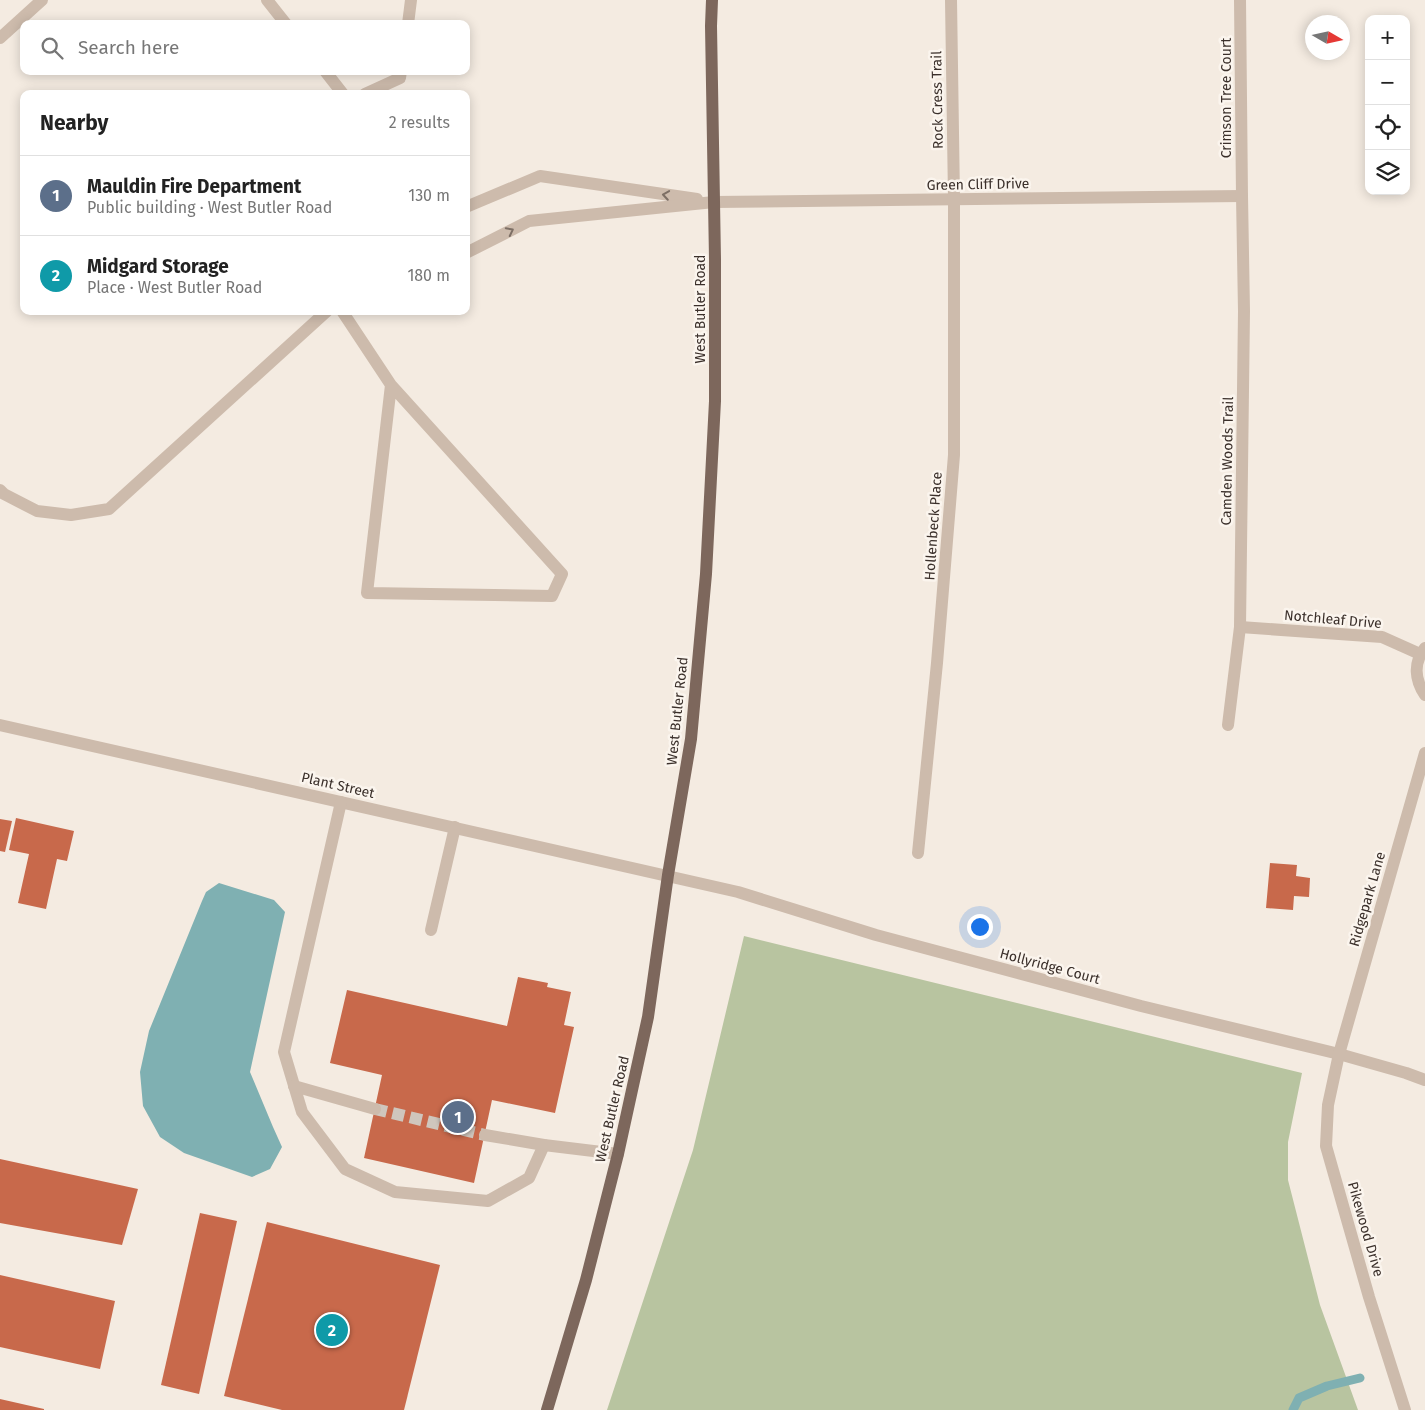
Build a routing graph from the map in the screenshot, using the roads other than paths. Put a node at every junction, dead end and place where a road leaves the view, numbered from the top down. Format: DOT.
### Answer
graph roads {
  1 [pos="42,0"];
  2 [pos="267,0"];
  3 [pos="411,0"];
  4 [pos="712,0"];
  5 [pos="951,0"];
  6 [pos="1240,0"];
  7 [pos="283,20"];
  8 [pos="408,20"];
  9 [pos="0,38"];
  10 [pos="327,75"];
  11 [pos="400,75"];
  12 [pos="340,90"];
  13 [pos="374,90"];
  14 [pos="1242,196"];
  15 [pos="954,199"];
  16 [pos="714,202"];
  17 [pos="470,205"];
  18 [pos="470,251"];
  19 [pos="324,315"];
  20 [pos="345,315"];
  21 [pos="392,385"];
  22 [pos="0,490"];
  23 [pos="1240,627"];
  24 [pos="1423,651"];
  25 [pos="1425,695"];
  26 [pos="0,725"];
  27 [pos="1228,725"];
  28 [pos="1425,754"];
  29 [pos="341,802"];
  30 [pos="455,827"];
  31 [pos="918,853"];
  32 [pos="668,875"];
  33 [pos="431,930"];
  34 [pos="1339,1054"];
  35 [pos="1425,1080"];
  36 [pos="294,1086"];
  37 [pos="375,1109"];
  38 [pos="485,1135"];
  39 [pos="544,1145"];
  40 [pos="618,1154"];
  41 [pos="548,1410"];
  42 [pos="1405,1410"];
  1 -- 9 [label="street"];
  2 -- 7 [label="street"];
  3 -- 8 [label="street"];
  4 -- 16 [label="main road, West Butler Road"];
  5 -- 15 [label="street, Rock Cress Trail"];
  6 -- 14 [label="street, Crimson Tree Court"];
  10 -- 12 [label="street"];
  11 -- 13 [label="street"];
  14 -- 15 [label="street, Green Cliff Drive"];
  14 -- 23 [label="street, Camden Woods Trail"];
  15 -- 16 [label="street, Green Cliff Drive"];
  15 -- 31 [label="street, Hollenbeck Place"];
  16 -- 17 [label="street, one-way"];
  18 -- 16 [label="street, one-way"];
  16 -- 32 [label="main road, West Butler Road"];
  19 -- 22 [label="street"];
  20 -- 21 [label="street"];
  21 -- 21 [label="street"];
  23 -- 24 [label="street, Notchleaf Drive"];
  23 -- 27 [label="street, Camden Woods Trail"];
  24 -- 25 [label="street"];
  26 -- 29 [label="street, Plant Street"];
  28 -- 34 [label="street, Ridgepark Lane"];
  29 -- 30 [label="street, Plant Street"];
  29 -- 36 [label="street"];
  30 -- 32 [label="street, Plant Street"];
  30 -- 33 [label="street"];
  32 -- 34 [label="street, Hollyridge Court"];
  32 -- 40 [label="main road, West Butler Road"];
  34 -- 35 [label="street, Hollyridge Court"];
  34 -- 42 [label="street, Pikewood Drive"];
  36 -- 37 [label="street"];
  36 -- 39 [label="street"];
  38 -- 39 [label="street"];
  39 -- 40 [label="street"];
  40 -- 41 [label="main road, West Butler Road"];
}
